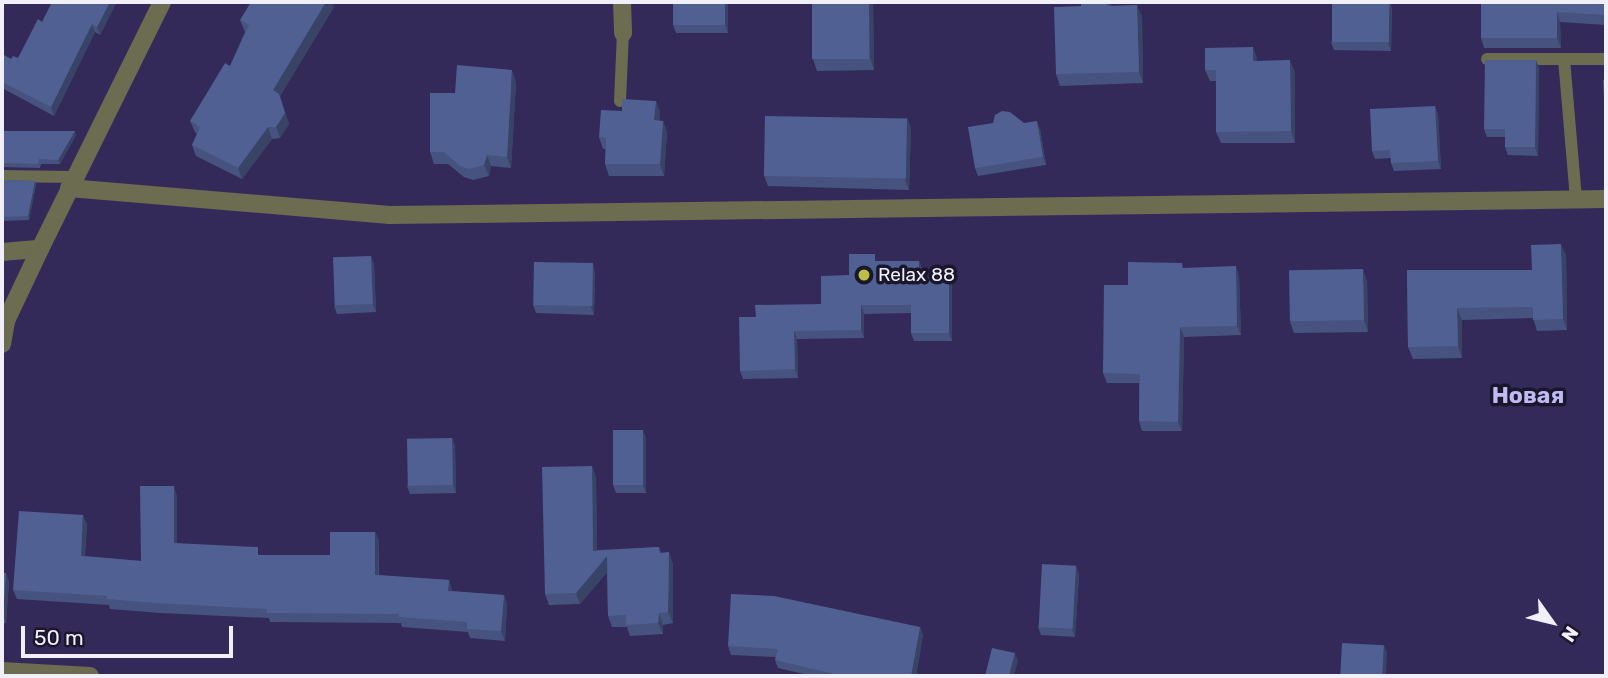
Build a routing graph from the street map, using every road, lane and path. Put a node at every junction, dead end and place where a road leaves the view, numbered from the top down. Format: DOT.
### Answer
graph roads {
  1 [pos="162,2"];
  2 [pos="622,2"];
  3 [pos="623,33"];
  4 [pos="1487,59"];
  5 [pos="1564,59"];
  6 [pos="1606,59"];
  7 [pos="620,101"];
  8 [pos="2,176"];
  9 [pos="71,183"];
  10 [pos="1606,199"];
  11 [pos="1576,200"];
  12 [pos="40,248"];
  13 [pos="2,252"];
  14 [pos="2,344"];
  15 [pos="2,670"];
  16 [pos="90,676"];
  1 -- 9 [label="street"];
  2 -- 3 [label="street"];
  3 -- 7 [label="lane"];
  4 -- 5 [label="lane"];
  5 -- 6 [label="lane"];
  5 -- 11 [label="lane"];
  8 -- 9 [label="lane"];
  9 -- 11 [label="street"];
  9 -- 12 [label="street"];
  10 -- 11 [label="street"];
  12 -- 13 [label="street"];
  12 -- 14 [label="street"];
  15 -- 16 [label="street"];
}
